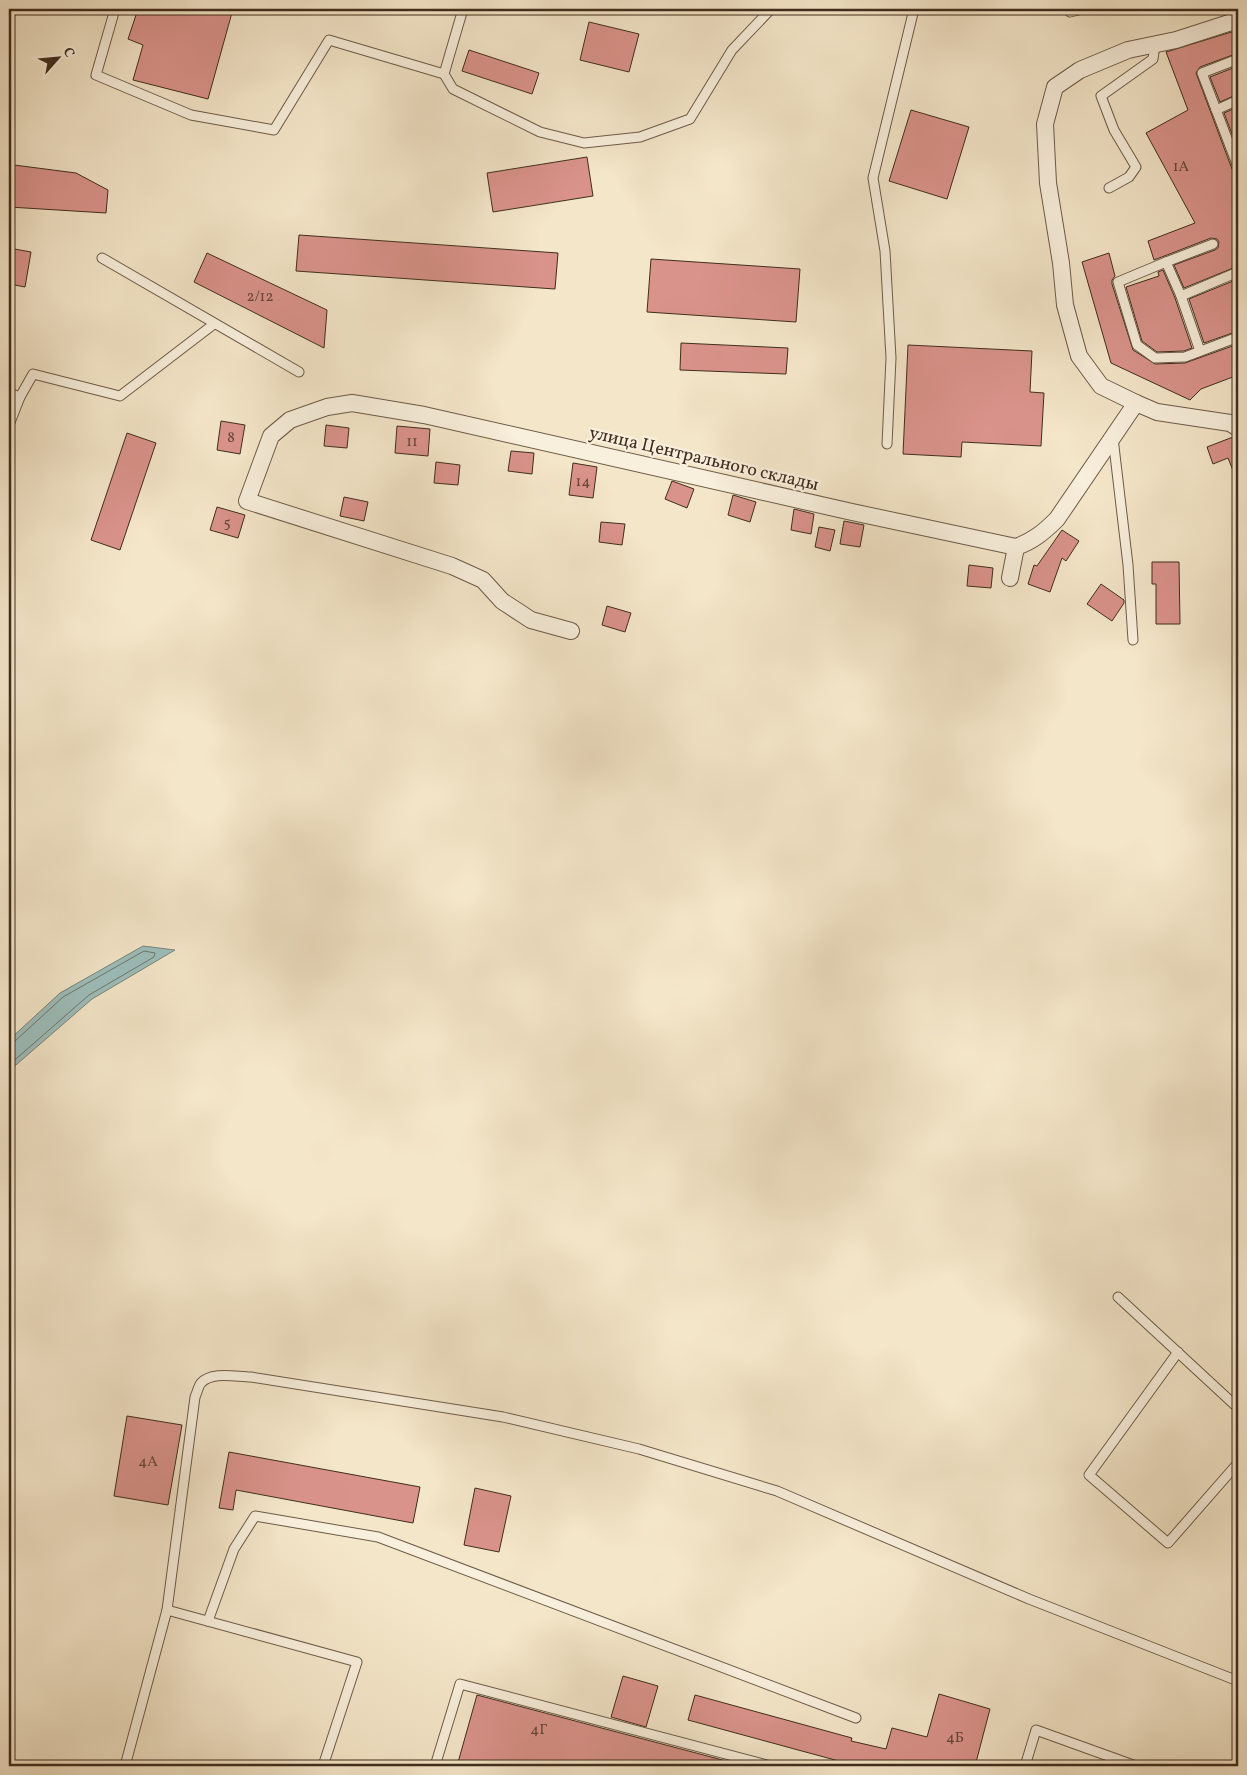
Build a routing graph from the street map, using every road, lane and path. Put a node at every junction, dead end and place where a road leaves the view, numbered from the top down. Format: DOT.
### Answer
graph roads {
  1 [pos="115,9"];
  2 [pos="463,9"];
  3 [pos="771,9"];
  4 [pos="914,9"];
  5 [pos="1071,9"];
  6 [pos="1083,9"];
  7 [pos="1238,20"];
  8 [pos="1155,45"];
  9 [pos="1238,59"];
  10 [pos="444,74"];
  11 [pos="1238,100"];
  12 [pos="1216,110"];
  13 [pos="1238,167"];
  14 [pos="1109,188"];
  15 [pos="1213,244"];
  16 [pos="102,258"];
  17 [pos="1166,262"];
  18 [pos="1238,272"];
  19 [pos="1181,296"];
  20 [pos="214,324"];
  21 [pos="1238,337"];
  22 [pos="1200,351"];
  23 [pos="299,372"];
  24 [pos="9,393"];
  25 [pos="20,397"];
  26 [pos="1136,403"];
  27 [pos="9,425"];
  28 [pos="1234,425"];
  29 [pos="1113,437"];
  30 [pos="888,444"];
  31 [pos="1016,547"];
  32 [pos="1010,578"];
  33 [pos="571,631"];
  34 [pos="1133,640"];
  35 [pos="1118,1298"];
  36 [pos="1178,1352"];
  37 [pos="1238,1408"];
  38 [pos="1238,1463"];
  39 [pos="167,1610"];
  40 [pos="208,1621"];
  41 [pos="1238,1681"];
  42 [pos="856,1718"];
  43 [pos="125,1766"];
  44 [pos="323,1766"];
  45 [pos="435,1766"];
  46 [pos="771,1766"];
  47 [pos="1025,1766"];
  48 [pos="1136,1766"];
  1 -- 10 [label="lane"];
  2 -- 10 [label="lane"];
  3 -- 10 [label="lane"];
  4 -- 30 [label="lane"];
  5 -- 6 [label="lane"];
  7 -- 8 [label="street"];
  8 -- 14 [label="lane"];
  8 -- 26 [label="street"];
  9 -- 12 [label="lane"];
  11 -- 12 [label="lane"];
  12 -- 13 [label="lane"];
  15 -- 17 [label="lane"];
  16 -- 20 [label="lane"];
  17 -- 19 [label="lane"];
  17 -- 22 [label="lane"];
  18 -- 19 [label="lane"];
  19 -- 22 [label="lane"];
  20 -- 23 [label="lane"];
  20 -- 25 [label="lane"];
  21 -- 22 [label="lane"];
  24 -- 25 [label="lane"];
  25 -- 27 [label="lane"];
  26 -- 28 [label="street"];
  26 -- 29 [label="street"];
  29 -- 31 [label="street"];
  29 -- 34 [label="lane"];
  31 -- 32 [label="street"];
  31 -- 33 [label="street, улица Центрального склады"];
  35 -- 36 [label="lane"];
  36 -- 37 [label="lane"];
  36 -- 38 [label="lane"];
  39 -- 40 [label="lane"];
  39 -- 41 [label="lane"];
  39 -- 43 [label="lane"];
  40 -- 42 [label="lane"];
  40 -- 44 [label="lane"];
  45 -- 46 [label="lane"];
  47 -- 48 [label="lane"];
}
